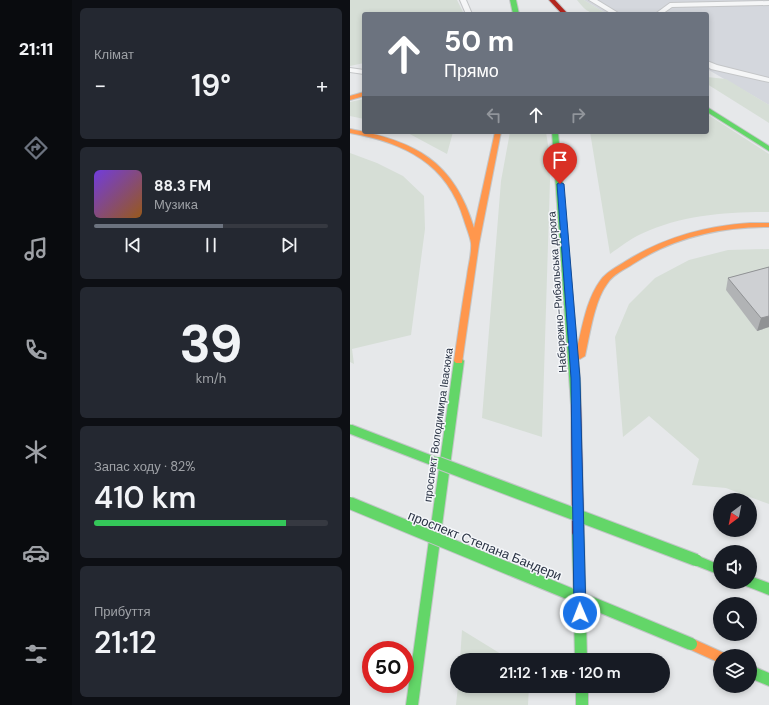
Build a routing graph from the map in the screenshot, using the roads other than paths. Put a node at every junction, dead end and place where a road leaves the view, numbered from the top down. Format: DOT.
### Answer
graph roads {
  1 [pos="463,0"];
  2 [pos="513,0"];
  3 [pos="552,0"];
  4 [pos="592,0"];
  5 [pos="769,3"];
  6 [pos="468,12"];
  7 [pos="516,12"];
  8 [pos="563,12"];
  9 [pos="613,12"];
  10 [pos="661,12"];
  11 [pos="709,67"];
  12 [pos="350,70"];
  13 [pos="362,72"];
  14 [pos="769,80"];
  15 [pos="362,95"];
  16 [pos="350,98"];
  17 [pos="709,110"];
  18 [pos="350,131"];
  19 [pos="362,132"];
  20 [pos="370,134"];
  21 [pos="498,134"];
  22 [pos="555,134"];
  23 [pos="769,149"];
  24 [pos="769,225"];
  25 [pos="475,244"];
  26 [pos="575,378"];
  27 [pos="350,429"];
  28 [pos="350,503"];
  29 [pos="713,567"];
  30 [pos="757,585"];
  31 [pos="769,589"];
  32 [pos="581,653"];
  33 [pos="713,654"];
  34 [pos="757,674"];
  35 [pos="769,680"];
  36 [pos="582,693"];
  37 [pos="412,705"];
  38 [pos="582,705"];
  1 -- 6 [label="lane"];
  2 -- 7 [label="main road"];
  3 -- 8 [label="main road"];
  4 -- 9 [label="lane"];
  5 -- 10 [label="lane"];
  11 -- 14 [label="lane"];
  12 -- 13 [label="lane"];
  15 -- 16 [label="main road"];
  17 -- 23 [label="main road"];
  18 -- 19 [label="main road"];
  20 -- 25 [label="main road"];
  21 -- 25 [label="main road"];
  22 -- 26 [label="main road, Набережно-Рибальська дорога"];
  24 -- 26 [label="main road"];
  25 -- 37 [label="main road, проспект Володимира Івасюка"];
  26 -- 32 [label="main road"];
  27 -- 29 [label="main road, bridge"];
  28 -- 33 [label="main road, проспект Степана Бандери, bridge"];
  30 -- 31 [label="main road"];
  34 -- 35 [label="main road"];
  36 -- 38 [label="main road"];
}
